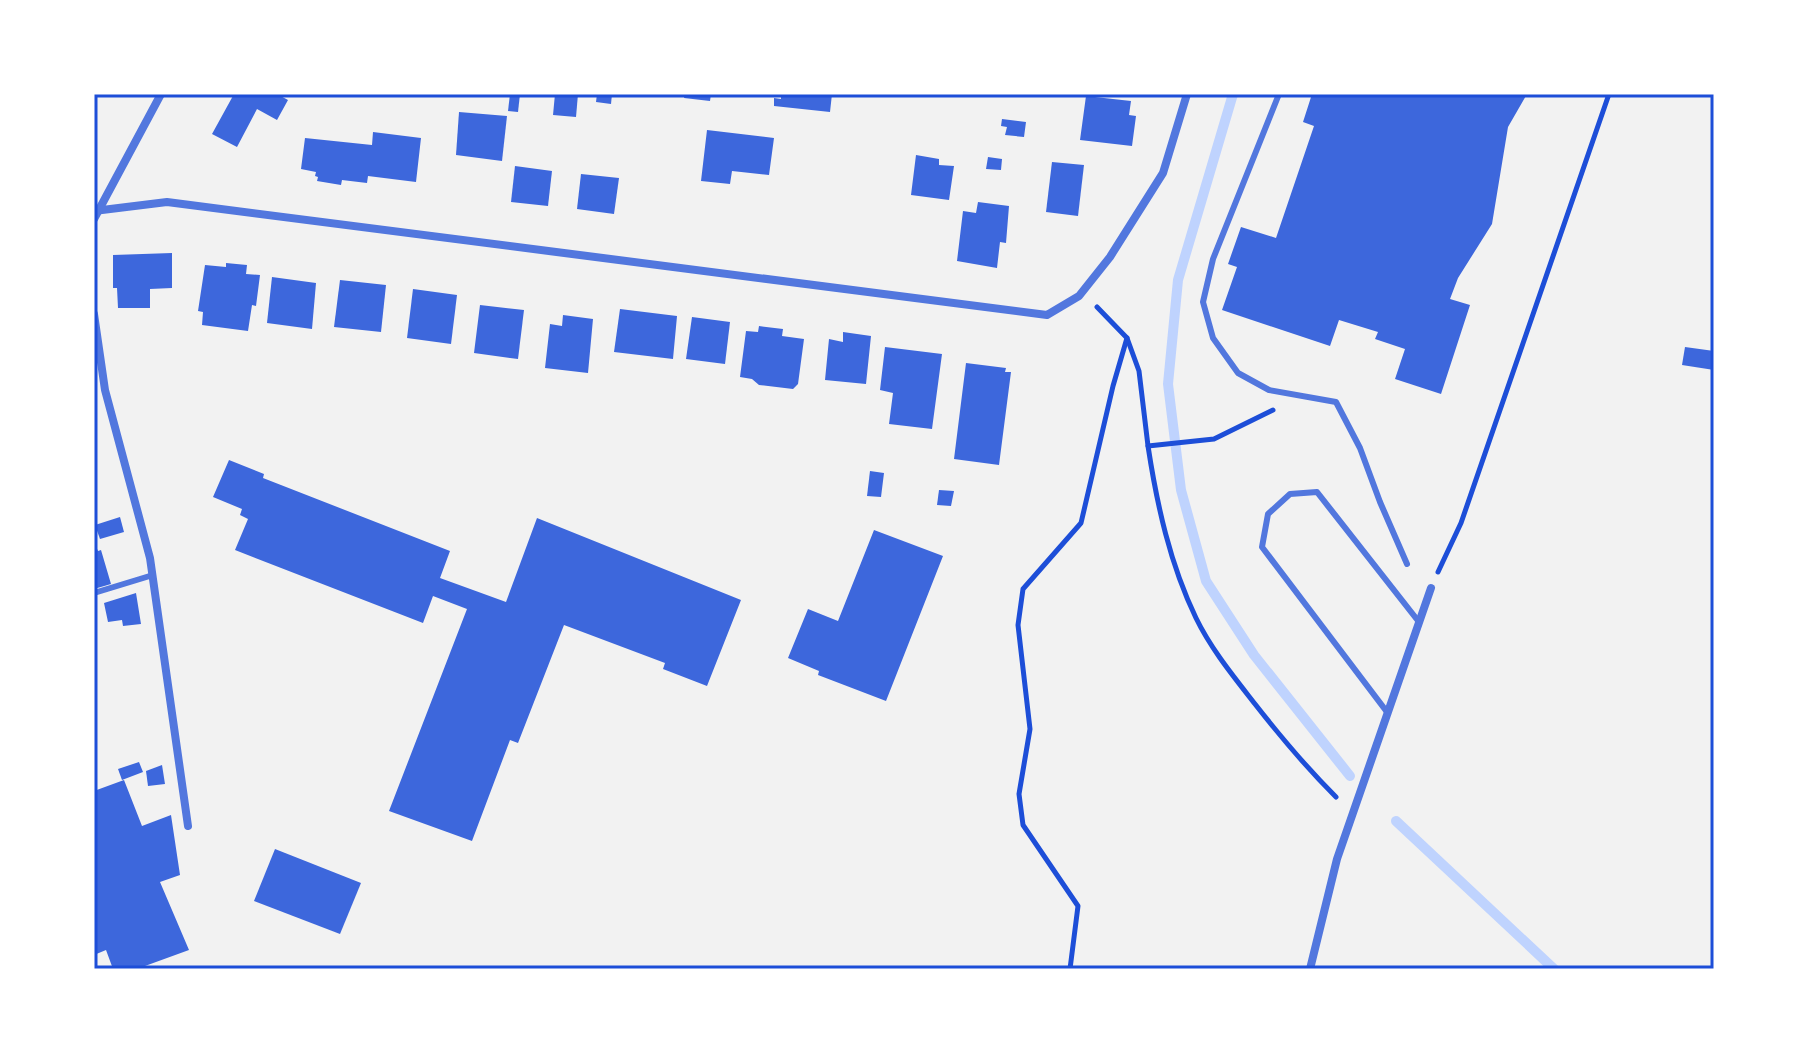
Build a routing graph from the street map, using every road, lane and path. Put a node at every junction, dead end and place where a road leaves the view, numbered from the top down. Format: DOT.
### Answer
graph roads {
  1 [pos="161,94"];
  2 [pos="1187,94"];
  3 [pos="1279,94"];
  4 [pos="1609,94"];
  5 [pos="95,213"];
  6 [pos="1079,296"];
  7 [pos="94,314"];
  8 [pos="1127,338"];
  9 [pos="1303,396"];
  10 [pos="1151,446"];
  11 [pos="1407,564"];
  12 [pos="153,575"];
  13 [pos="1431,588"];
  14 [pos="94,593"];
  15 [pos="1419,622"];
  16 [pos="1387,712"];
  17 [pos="1353,813"];
  18 [pos="188,826"];
  19 [pos="1070,969"];
  20 [pos="1310,969"];
  1 -- 5 [label="street"];
  2 -- 6 [label="street"];
  3 -- 9 [label="lane"];
  4 -- 13 [label="path"];
  5 -- 6 [label="street"];
  6 -- 8 [label="path"];
  7 -- 12 [label="street"];
  8 -- 10 [label="path"];
  8 -- 19 [label="path"];
  9 -- 10 [label="path"];
  9 -- 11 [label="lane"];
  10 -- 17 [label="path"];
  12 -- 14 [label="lane"];
  12 -- 18 [label="street"];
  13 -- 15 [label="street"];
  15 -- 16 [label="street"];
  15 -- 16 [label="lane"];
  16 -- 17 [label="street"];
  17 -- 20 [label="street"];
}
